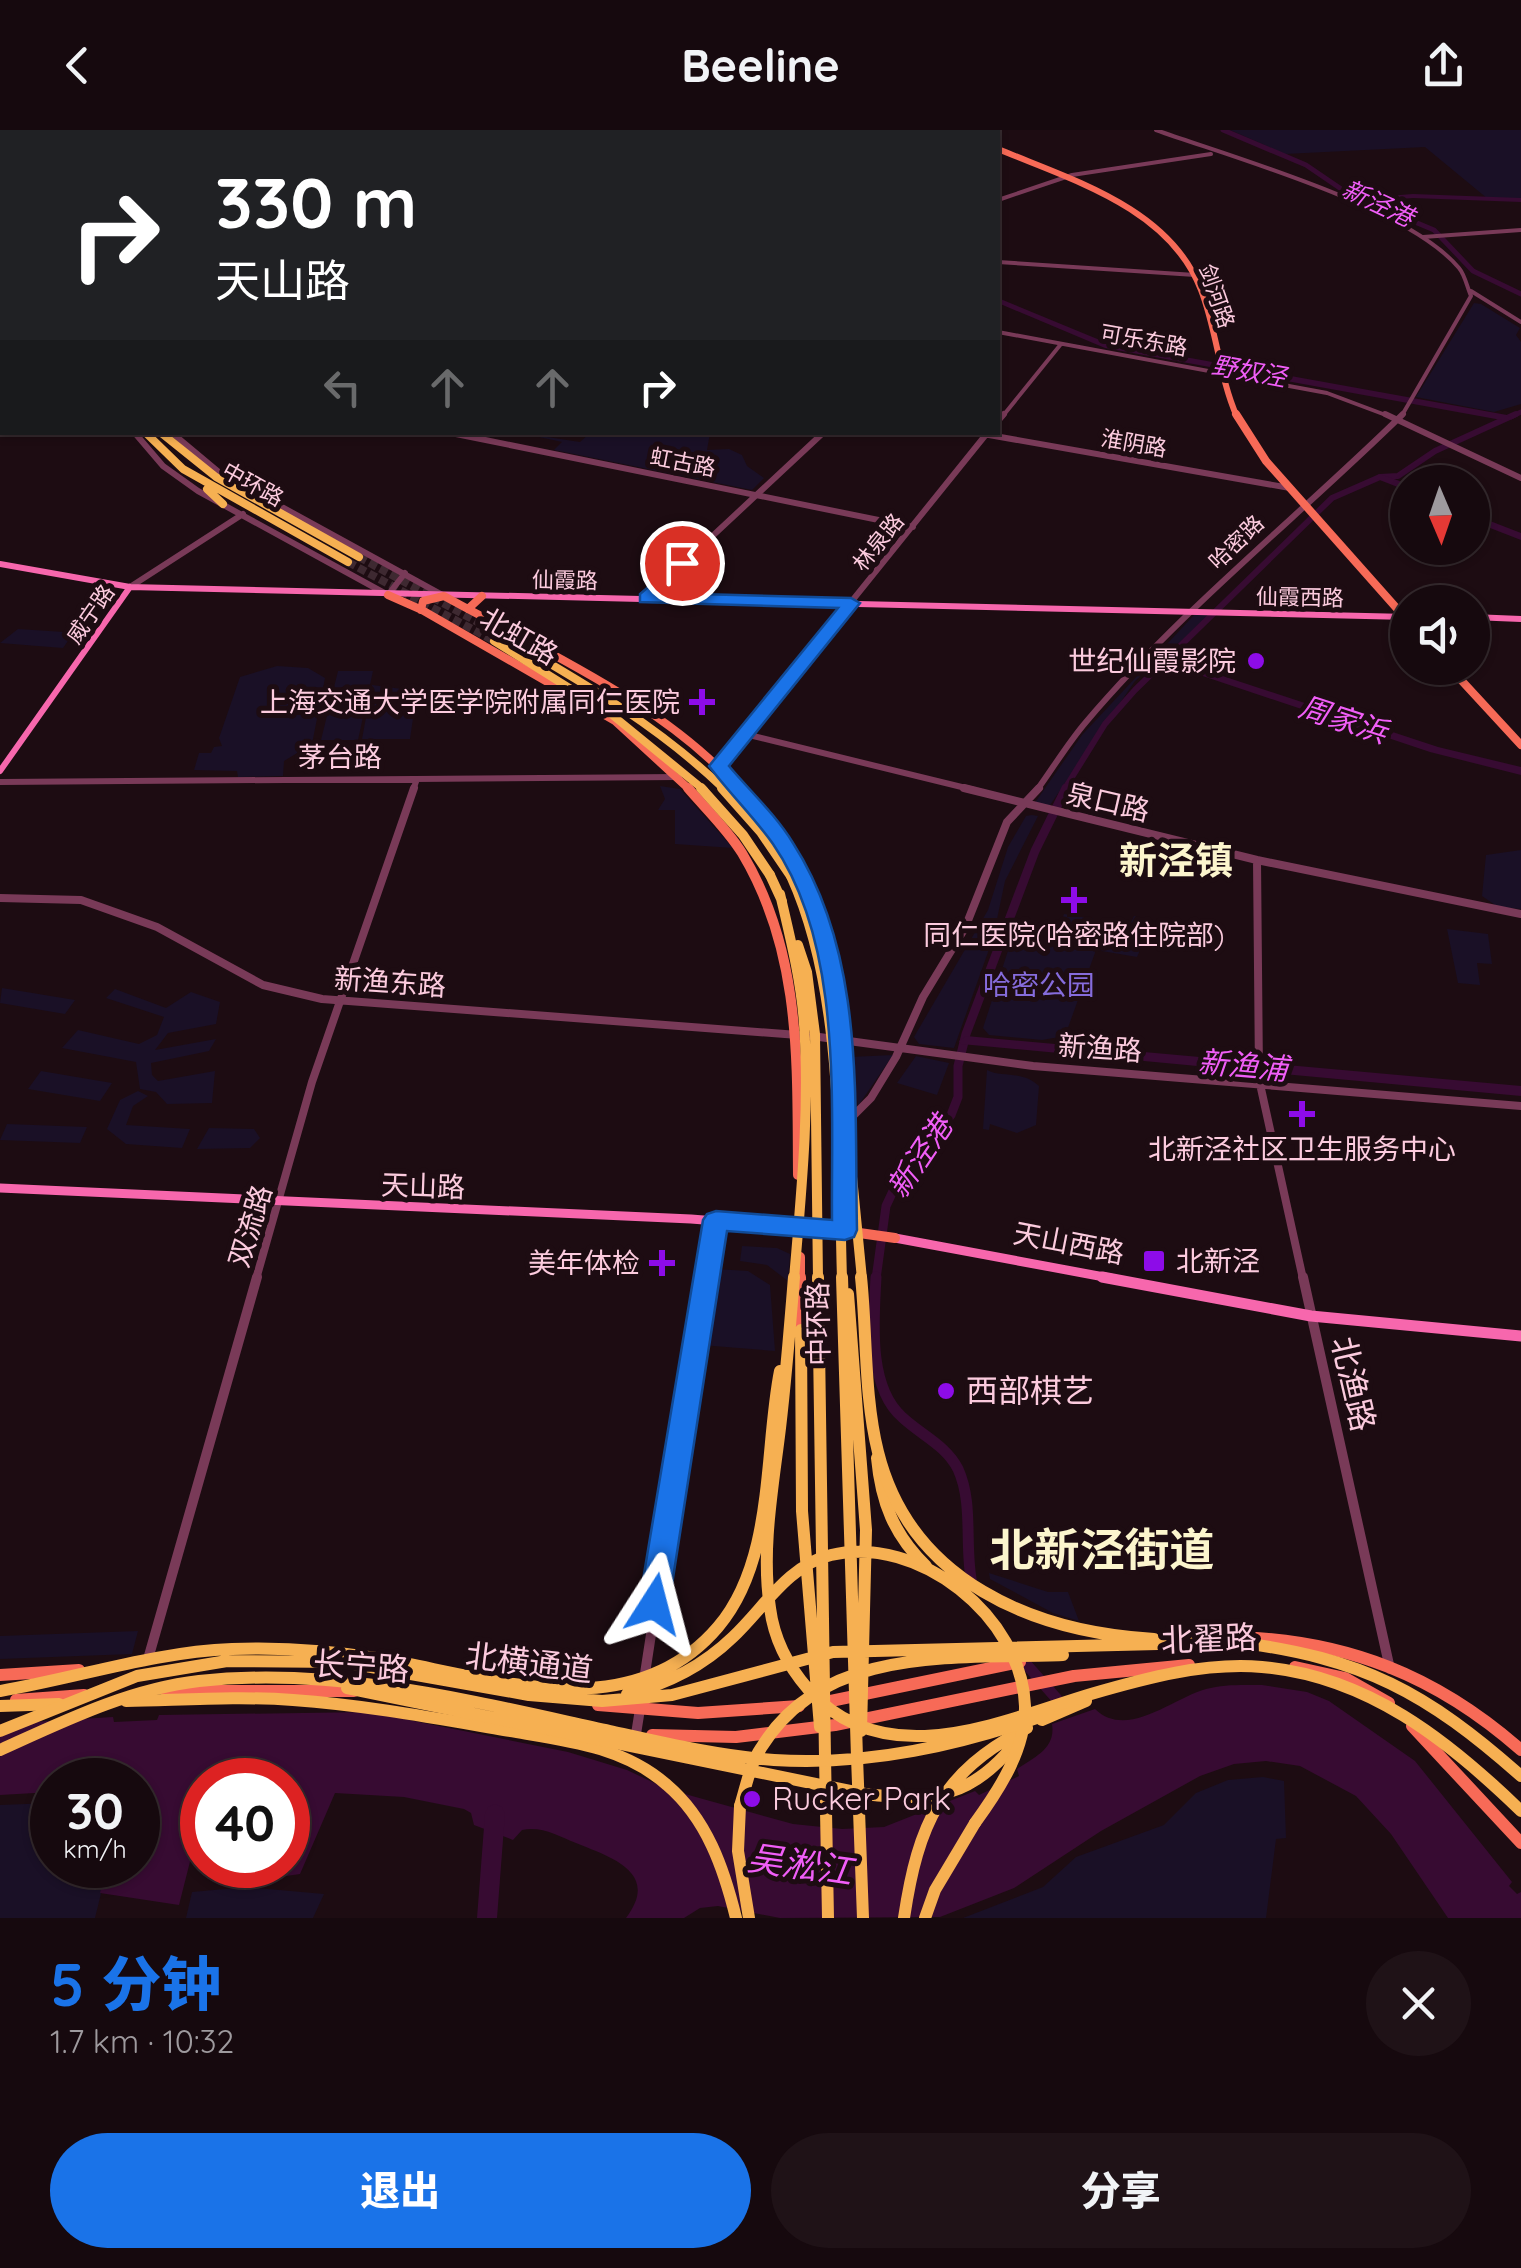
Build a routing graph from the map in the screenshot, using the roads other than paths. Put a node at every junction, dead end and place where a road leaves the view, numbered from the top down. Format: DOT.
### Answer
graph roads {
  1 [pos="1156,130"];
  2 [pos="1000,150"];
  3 [pos="1216,153"];
  4 [pos="1072,177"];
  5 [pos="1000,199"];
  6 [pos="1521,230"];
  7 [pos="1423,236"];
  8 [pos="1000,262"];
  9 [pos="1195,275"];
  10 [pos="1471,291"];
  11 [pos="1519,318"];
  12 [pos="1000,332"];
  13 [pos="1062,343"];
  14 [pos="1221,366"];
  15 [pos="1000,420"];
  16 [pos="1398,421"];
  17 [pos="136,435"];
  18 [pos="148,435"];
  19 [pos="163,435"];
  20 [pos="175,435"];
  21 [pos="461,435"];
  22 [pos="821,435"];
  23 [pos="987,435"];
  24 [pos="994,435"];
  25 [pos="183,469"];
  26 [pos="1521,478"];
  27 [pos="222,480"];
  28 [pos="1290,488"];
  29 [pos="756,494"];
  30 [pos="223,504"];
  31 [pos="1308,507"];
  32 [pos="286,508"];
  33 [pos="243,514"];
  34 [pos="914,526"];
  35 [pos="360,557"];
  36 [pos="348,562"];
  37 [pos="0,564"];
  38 [pos="404,573"];
  39 [pos="130,587"];
  40 [pos="388,595"];
  41 [pos="444,596"];
  42 [pos="482,596"];
  43 [pos="646,598"];
  44 [pos="1390,600"];
  45 [pos="851,603"];
  46 [pos="419,609"];
  47 [pos="468,609"];
  48 [pos="1192,612"];
  49 [pos="1234,612"];
  50 [pos="1390,617"];
  51 [pos="1490,618"];
  52 [pos="1521,619"];
  53 [pos="1467,685"];
  54 [pos="632,702"];
  55 [pos="745,734"];
  56 [pos="1516,735"];
  57 [pos="1521,745"];
  58 [pos="688,752"];
  59 [pos="719,766"];
  60 [pos="0,771"];
  61 [pos="680,777"];
  62 [pos="417,779"];
  63 [pos="0,782"];
  64 [pos="1029,806"];
  65 [pos="1257,860"];
  66 [pos="780,894"];
  67 [pos="0,898"];
  68 [pos="1521,914"];
  69 [pos="339,1001"];
  70 [pos="797,1035"];
  71 [pos="840,1039"];
  72 [pos="899,1044"];
  73 [pos="1260,1079"];
  74 [pos="1521,1106"];
  75 [pos="837,1110"];
  76 [pos="842,1128"];
  77 [pos="0,1188"];
  78 [pos="281,1202"];
  79 [pos="716,1220"];
  80 [pos="799,1227"];
  81 [pos="845,1230"];
  82 [pos="895,1238"];
  83 [pos="846,1272"];
  84 [pos="1312,1316"];
  85 [pos="795,1333"];
  86 [pos="1521,1336"];
  87 [pos="875,1434"];
  88 [pos="954,1588"];
  89 [pos="1238,1642"];
  90 [pos="342,1662"];
  91 [pos="1392,1664"];
  92 [pos="146,1666"];
  93 [pos="0,1675"];
  94 [pos="481,1678"];
  95 [pos="224,1679"];
  96 [pos="1119,1687"];
  97 [pos="0,1690"];
  98 [pos="141,1691"];
  99 [pos="1379,1694"];
  100 [pos="566,1699"];
  101 [pos="832,1701"];
  102 [pos="0,1703"];
  103 [pos="639,1713"];
  104 [pos="523,1724"];
  105 [pos="835,1725"];
  106 [pos="0,1731"];
  107 [pos="636,1734"];
  108 [pos="1019,1738"];
  109 [pos="585,1744"];
  110 [pos="0,1750"];
  111 [pos="1521,1750"];
  112 [pos="857,1757"];
  113 [pos="825,1758"];
  114 [pos="1521,1776"];
  115 [pos="1521,1810"];
  116 [pos="1521,1843"];
  117 [pos="736,1918"];
  118 [pos="749,1918"];
  119 [pos="828,1918"];
  120 [pos="863,1918"];
  121 [pos="904,1918"];
  122 [pos="925,1918"];
  1 -- 3 [label="street"];
  2 -- 4 [label="main road, 剑河路"];
  3 -- 4 [label="street"];
  3 -- 7 [label="street"];
  4 -- 5 [label="street"];
  4 -- 9 [label="main road, 剑河路"];
  6 -- 7 [label="street"];
  7 -- 10 [label="street"];
  8 -- 9 [label="street"];
  9 -- 14 [label="main road, 剑河路"];
  10 -- 11 [label="street"];
  10 -- 16 [label="street, 哈密路"];
  12 -- 13 [label="street, 可乐东路"];
  13 -- 14 [label="street, 可乐东路"];
  13 -- 15 [label="street"];
  14 -- 16 [label="street, 可乐东路"];
  14 -- 28 [label="main road, 剑河路"];
  16 -- 26 [label="street, 可乐东路"];
  16 -- 31 [label="street, 哈密路"];
  17 -- 30 [label="street, 北虹路"];
  18 -- 25 [label="highway, 中环路"];
  19 -- 27 [label="highway, 中环路"];
  20 -- 32 [label="street, 北虹路"];
  21 -- 29 [label="street, 虹古路"];
  22 -- 29 [label="street"];
  23 -- 34 [label="street, 林泉路"];
  24 -- 28 [label="street, 淮阴路"];
  25 -- 30 [label="highway"];
  25 -- 36 [label="highway, 中环路"];
  27 -- 32 [label="highway"];
  27 -- 35 [label="highway, 中环路"];
  28 -- 31 [label="main road, 剑河路"];
  29 -- 34 [label="street, 虹古路"];
  29 -- 43 [label="street"];
  30 -- 33 [label="street, 北虹路"];
  31 -- 44 [label="main road, 剑河路"];
  31 -- 48 [label="street, 哈密路"];
  32 -- 38 [label="street, 北虹路"];
  33 -- 39 [label="street, 威宁路"];
  33 -- 40 [label="street, 北虹路"];
  34 -- 45 [label="street, 林泉路"];
  37 -- 39 [label="main road, 仙霞路"];
  38 -- 40 [label="street"];
  38 -- 41 [label="street, 北虹路"];
  39 -- 40 [label="main road, 仙霞路"];
  39 -- 60 [label="main road, 威宁路"];
  40 -- 41 [label="main road, 仙霞路"];
  40 -- 46 [label="main road, 北虹路"];
  41 -- 42 [label="main road, 仙霞路"];
  41 -- 46 [label="main road"];
  41 -- 47 [label="main road, 北虹路"];
  42 -- 43 [label="main road, 仙霞路"];
  42 -- 47 [label="main road"];
  43 -- 45 [label="main road, 仙霞路"];
  45 -- 48 [label="main road, 仙霞路"];
  45 -- 55 [label="street, 林泉路"];
  46 -- 61 [label="main road, 北虹路"];
  47 -- 54 [label="main road, 北虹路"];
  48 -- 49 [label="main road, 仙霞西路"];
  48 -- 64 [label="street, 哈密路"];
  49 -- 50 [label="main road, 仙霞西路"];
  51 -- 52 [label="main road"];
  53 -- 56 [label="main road"];
  54 -- 58 [label="highway"];
  54 -- 59 [label="main road, 北虹路"];
  55 -- 59 [label="street, 林泉路"];
  55 -- 64 [label="street, 泉口路"];
  56 -- 57 [label="main road"];
  58 -- 66 [label="highway, 中环路, bridge"];
  58 -- 75 [label="highway, 中环路, bridge"];
  59 -- 71 [label="main road, 北虹路"];
  61 -- 62 [label="street, 茅台路"];
  61 -- 70 [label="main road, 北虹路"];
  62 -- 63 [label="street, 茅台路"];
  62 -- 69 [label="street, 双流路"];
  64 -- 65 [label="street, 泉口路"];
  64 -- 72 [label="street, 哈密路"];
  65 -- 68 [label="street, 泉口路"];
  65 -- 73 [label="street, 北渔路"];
  66 -- 85 [label="highway, bridge"];
  66 -- 113 [label="highway, 中环路, bridge"];
  67 -- 69 [label="street, 新渔东路"];
  69 -- 70 [label="street, 新渔东路"];
  69 -- 78 [label="street, 双流路"];
  70 -- 71 [label="street, 新渔路"];
  70 -- 80 [label="main road, 北虹路"];
  71 -- 72 [label="street, 新渔路"];
  71 -- 76 [label="main road, 北虹路"];
  72 -- 73 [label="street, 新渔路"];
  72 -- 76 [label="street, 哈密路"];
  73 -- 74 [label="street, 新渔路"];
  73 -- 84 [label="street, 北渔路"];
  75 -- 87 [label="highway, bridge"];
  75 -- 112 [label="highway, 中环路, bridge"];
  76 -- 81 [label="main road, 北虹路"];
  77 -- 78 [label="main road, 天山路"];
  78 -- 79 [label="main road, 天山路"];
  78 -- 92 [label="street, 双流路"];
  79 -- 80 [label="main road, 天山路"];
  79 -- 103 [label="street"];
  80 -- 81 [label="main road, 天山路"];
  80 -- 85 [label="main road, 北虹路"];
  81 -- 82 [label="main road, 天山西路"];
  81 -- 83 [label="main road, 北虹路"];
  82 -- 84 [label="main road, 天山西路"];
  83 -- 112 [label="highway, bridge"];
  84 -- 86 [label="main road, 天山西路"];
  84 -- 91 [label="street, 北渔路"];
  85 -- 94 [label="highway, bridge"];
  85 -- 96 [label="highway, bridge"];
  85 -- 113 [label="highway, bridge"];
  87 -- 88 [label="highway, bridge"];
  87 -- 89 [label="highway, bridge"];
  88 -- 100 [label="highway, bridge"];
  88 -- 108 [label="highway, bridge"];
  89 -- 100 [label="highway, 北横通道, bridge"];
  89 -- 114 [label="highway, bridge"];
  89 -- 118 [label="highway, bridge"];
  90 -- 94 [label="highway, bridge"];
  90 -- 100 [label="highway, 北横通道, bridge"];
  90 -- 106 [label="highway, 北横通道, bridge"];
  91 -- 99 [label="street"];
  91 -- 101 [label="main road, 北翟路, bridge"];
  91 -- 111 [label="main road, 北翟路"];
  92 -- 93 [label="main road, 长宁路"];
  92 -- 98 [label="street, 双流路"];
  92 -- 103 [label="main road, 长宁路"];
  94 -- 97 [label="highway, bridge"];
  95 -- 96 [label="highway, 北横通道, bridge"];
  95 -- 104 [label="highway, bridge"];
  95 -- 110 [label="highway, 北横通道, bridge"];
  96 -- 115 [label="highway, bridge"];
  96 -- 121 [label="highway, bridge"];
  98 -- 102 [label="main road, 长宁路"];
  98 -- 107 [label="main road, 长宁路"];
  99 -- 105 [label="main road, 北翟路"];
  99 -- 116 [label="main road, 北翟路"];
  101 -- 103 [label="main road, 长宁路"];
  102 -- 109 [label="highway, bridge"];
  103 -- 107 [label="street"];
  104 -- 108 [label="highway, bridge"];
  104 -- 109 [label="highway, bridge"];
  105 -- 107 [label="main road, 长宁路"];
  108 -- 122 [label="highway, bridge"];
  109 -- 117 [label="highway"];
  112 -- 120 [label="highway, 中环路"];
  113 -- 119 [label="highway, 中环路, bridge"];
}
